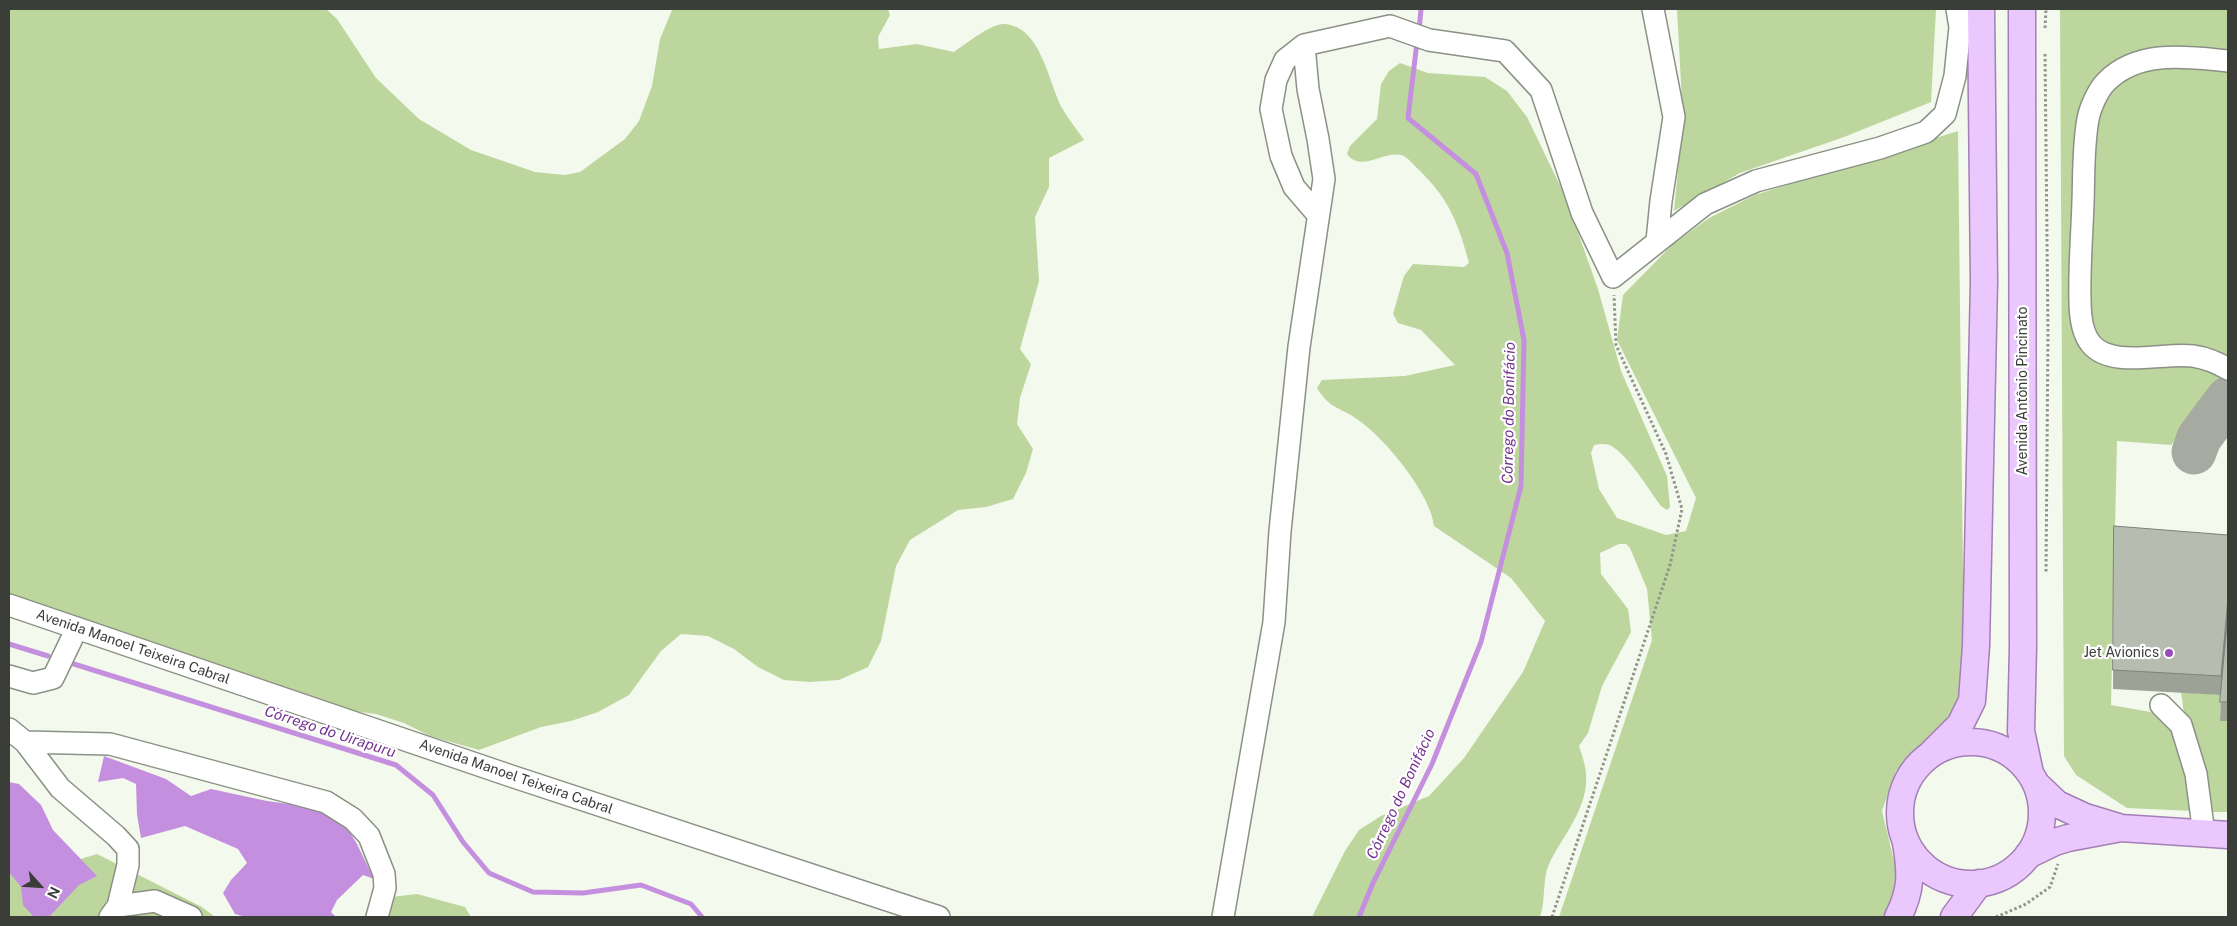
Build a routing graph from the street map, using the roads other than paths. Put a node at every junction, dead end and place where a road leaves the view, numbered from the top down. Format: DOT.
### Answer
graph roads {
  1 [pos="1653,9"];
  2 [pos="1957,9"];
  3 [pos="1981,9"];
  4 [pos="2022,9"];
  5 [pos="1304,45"];
  6 [pos="2228,61"];
  7 [pos="1318,215"];
  8 [pos="1658,241"];
  9 [pos="2228,369"];
  10 [pos="9,606"];
  11 [pos="77,628"];
  12 [pos="9,676"];
  13 [pos="2161,706"];
  14 [pos="17,736"];
  15 [pos="1932,753"];
  16 [pos="2033,779"];
  17 [pos="2121,828"];
  18 [pos="2216,834"];
  19 [pos="1906,842"];
  20 [pos="2028,855"];
  21 [pos="1979,883"];
  22 [pos="114,911"];
  23 [pos="191,917"];
  24 [pos="377,917"];
  25 [pos="939,917"];
  26 [pos="1223,917"];
  27 [pos="1898,917"];
  28 [pos="1954,917"];
  1 -- 8 [label="street"];
  2 -- 8 [label="street"];
  3 -- 15 [label="main road, Avenida Antônio Pincinato"];
  4 -- 16 [label="main road, Avenida Antônio Pincinato"];
  5 -- 7 [label="street"];
  5 -- 7 [label="street"];
  5 -- 8 [label="street"];
  6 -- 9 [label="street"];
  7 -- 26 [label="street"];
  10 -- 11 [label="street, Avenida Manoel Teixeira Cabral"];
  11 -- 12 [label="street"];
  11 -- 25 [label="street, Avenida Manoel Teixeira Cabral"];
  13 -- 18 [label="street"];
  14 -- 22 [label="street"];
  14 -- 24 [label="street"];
  15 -- 16 [label="main road, Avenida Antônio Pincinato"];
  15 -- 19 [label="main road, Avenida Antônio Pincinato"];
  16 -- 17 [label="main road"];
  16 -- 20 [label="main road, Avenida Antônio Pincinato"];
  17 -- 18 [label="main road"];
  17 -- 20 [label="main road"];
  19 -- 21 [label="main road, Avenida Antônio Pincinato"];
  19 -- 27 [label="main road, Avenida Antônio Pincinato"];
  20 -- 21 [label="main road, Avenida Antônio Pincinato"];
  21 -- 28 [label="main road"];
  22 -- 23 [label="street"];
}
